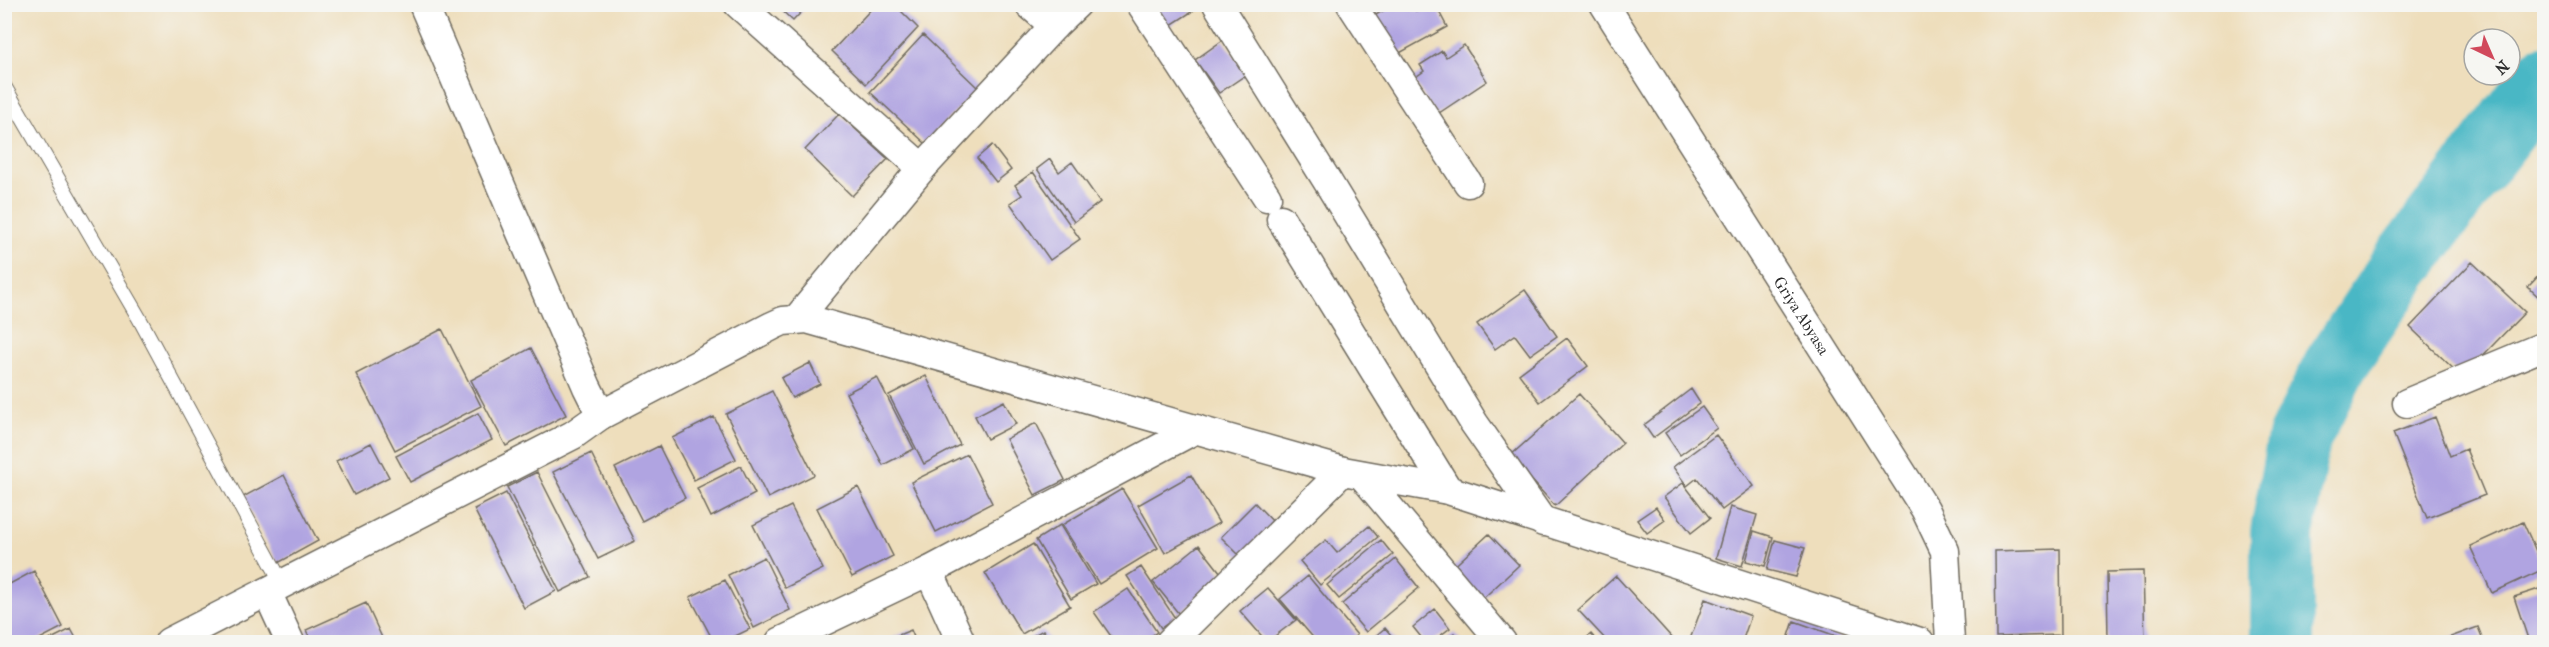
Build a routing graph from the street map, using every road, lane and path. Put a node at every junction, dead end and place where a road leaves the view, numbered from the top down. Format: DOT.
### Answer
graph roads {
  1 [pos="423,4"];
  2 [pos="738,4"];
  3 [pos="1029,4"];
  4 [pos="1077,4"];
  5 [pos="1142,4"];
  6 [pos="1217,4"];
  7 [pos="1351,4"];
  8 [pos="1604,4"];
  9 [pos="1054,26"];
  10 [pos="4,86"];
  11 [pos="922,168"];
  12 [pos="1468,183"];
  13 [pos="797,319"];
  14 [pos="2544,346"];
  15 [pos="2407,403"];
  16 [pos="601,415"];
  17 [pos="1196,429"];
  18 [pos="1353,473"];
  19 [pos="1448,490"];
  20 [pos="1542,522"];
  21 [pos="929,571"];
  22 [pos="275,588"];
  23 [pos="169,642"];
  24 [pos="290,642"];
  25 [pos="780,642"];
  26 [pos="961,642"];
  27 [pos="1170,642"];
  28 [pos="1502,642"];
  29 [pos="1920,642"];
  30 [pos="1950,642"];
  1 -- 16 [label="street"];
  2 -- 11 [label="street"];
  3 -- 9 [label="street"];
  4 -- 9 [label="street"];
  5 -- 19 [label="street"];
  6 -- 20 [label="street"];
  7 -- 12 [label="street"];
  8 -- 30 [label="street, Griya Abyasa"];
  9 -- 11 [label="street"];
  10 -- 22 [label="lane"];
  11 -- 13 [label="street"];
  13 -- 16 [label="street"];
  13 -- 17 [label="street"];
  14 -- 15 [label="street"];
  16 -- 22 [label="street"];
  17 -- 18 [label="street"];
  17 -- 21 [label="street"];
  18 -- 19 [label="street"];
  18 -- 27 [label="street"];
  18 -- 28 [label="street"];
  19 -- 20 [label="street"];
  20 -- 29 [label="street"];
  21 -- 25 [label="street"];
  21 -- 26 [label="street"];
  22 -- 23 [label="street"];
  22 -- 24 [label="street"];
}
